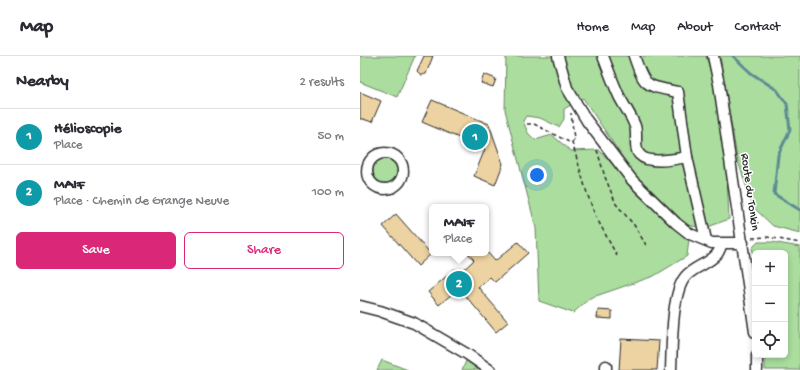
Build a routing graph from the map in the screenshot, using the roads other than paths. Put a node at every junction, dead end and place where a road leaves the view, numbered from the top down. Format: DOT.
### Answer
graph roads {
  1 [pos="558,56"];
  2 [pos="603,56"];
  3 [pos="634,56"];
  4 [pos="713,56"];
  5 [pos="687,157"];
  6 [pos="706,240"];
  7 [pos="743,243"];
  8 [pos="722,244"];
  9 [pos="360,306"];
  10 [pos="754,322"];
  11 [pos="757,358"];
  12 [pos="490,370"];
  13 [pos="671,370"];
  14 [pos="757,370"];
  1 -- 6 [label="street"];
  2 -- 5 [label="street"];
  3 -- 5 [label="street"];
  4 -- 7 [label="street, Route du Tonkin"];
  5 -- 6 [label="street"];
  6 -- 8 [label="street"];
  7 -- 8 [label="street"];
  7 -- 10 [label="street, Route du Tonkin"];
  8 -- 13 [label="street"];
  9 -- 12 [label="street"];
  11 -- 14 [label="street"];
}
